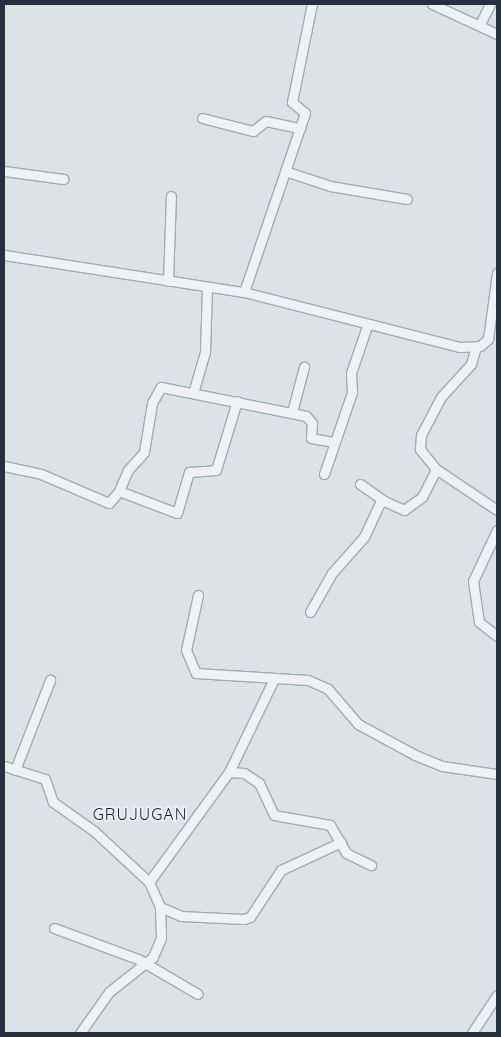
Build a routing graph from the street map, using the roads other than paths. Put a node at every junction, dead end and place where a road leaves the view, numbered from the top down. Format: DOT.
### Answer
graph roads {
  1 [pos="312,4"];
  2 [pos="432,4"];
  3 [pos="490,4"];
  4 [pos="480,24"];
  5 [pos="497,34"];
  6 [pos="202,118"];
  7 [pos="300,128"];
  8 [pos="285,170"];
  9 [pos="4,171"];
  10 [pos="63,179"];
  11 [pos="171,196"];
  12 [pos="407,199"];
  13 [pos="4,255"];
  14 [pos="497,272"];
  15 [pos="168,281"];
  16 [pos="207,288"];
  17 [pos="244,292"];
  18 [pos="367,326"];
  19 [pos="476,347"];
  20 [pos="304,367"];
  21 [pos="193,393"];
  22 [pos="237,401"];
  23 [pos="292,412"];
  24 [pos="333,442"];
  25 [pos="4,466"];
  26 [pos="436,469"];
  27 [pos="324,474"];
  28 [pos="360,484"];
  29 [pos="119,491"];
  30 [pos="384,501"];
  31 [pos="497,510"];
  32 [pos="497,530"];
  33 [pos="198,595"];
  34 [pos="310,612"];
  35 [pos="497,636"];
  36 [pos="50,680"];
  37 [pos="272,681"];
  38 [pos="4,766"];
  39 [pos="15,770"];
  40 [pos="229,772"];
  41 [pos="497,774"];
  42 [pos="341,842"];
  43 [pos="371,865"];
  44 [pos="149,882"];
  45 [pos="160,907"];
  46 [pos="54,928"];
  47 [pos="145,963"];
  48 [pos="198,994"];
  49 [pos="497,995"];
  50 [pos="80,1033"];
  51 [pos="472,1033"];
  1 -- 7 [label="street"];
  2 -- 4 [label="street"];
  3 -- 4 [label="street"];
  4 -- 5 [label="street"];
  6 -- 7 [label="street"];
  7 -- 8 [label="street"];
  8 -- 12 [label="street"];
  8 -- 17 [label="street"];
  9 -- 10 [label="street"];
  11 -- 15 [label="street"];
  13 -- 15 [label="street"];
  14 -- 19 [label="street"];
  15 -- 16 [label="street"];
  16 -- 17 [label="street"];
  16 -- 21 [label="street"];
  17 -- 18 [label="street"];
  18 -- 19 [label="street"];
  18 -- 24 [label="street"];
  19 -- 26 [label="street"];
  20 -- 23 [label="street"];
  21 -- 22 [label="street"];
  21 -- 29 [label="street"];
  22 -- 23 [label="street"];
  22 -- 29 [label="street"];
  23 -- 24 [label="street"];
  24 -- 27 [label="street"];
  25 -- 29 [label="street"];
  26 -- 30 [label="street"];
  26 -- 31 [label="street"];
  28 -- 30 [label="street"];
  30 -- 34 [label="street"];
  32 -- 35 [label="street"];
  33 -- 37 [label="street"];
  36 -- 39 [label="street"];
  37 -- 40 [label="street"];
  37 -- 41 [label="street"];
  38 -- 39 [label="street"];
  39 -- 44 [label="street"];
  40 -- 42 [label="street"];
  40 -- 44 [label="street"];
  42 -- 43 [label="street"];
  42 -- 45 [label="street"];
  44 -- 45 [label="street"];
  45 -- 47 [label="street"];
  46 -- 47 [label="street"];
  47 -- 48 [label="street"];
  47 -- 50 [label="street"];
  49 -- 51 [label="street"];
}
